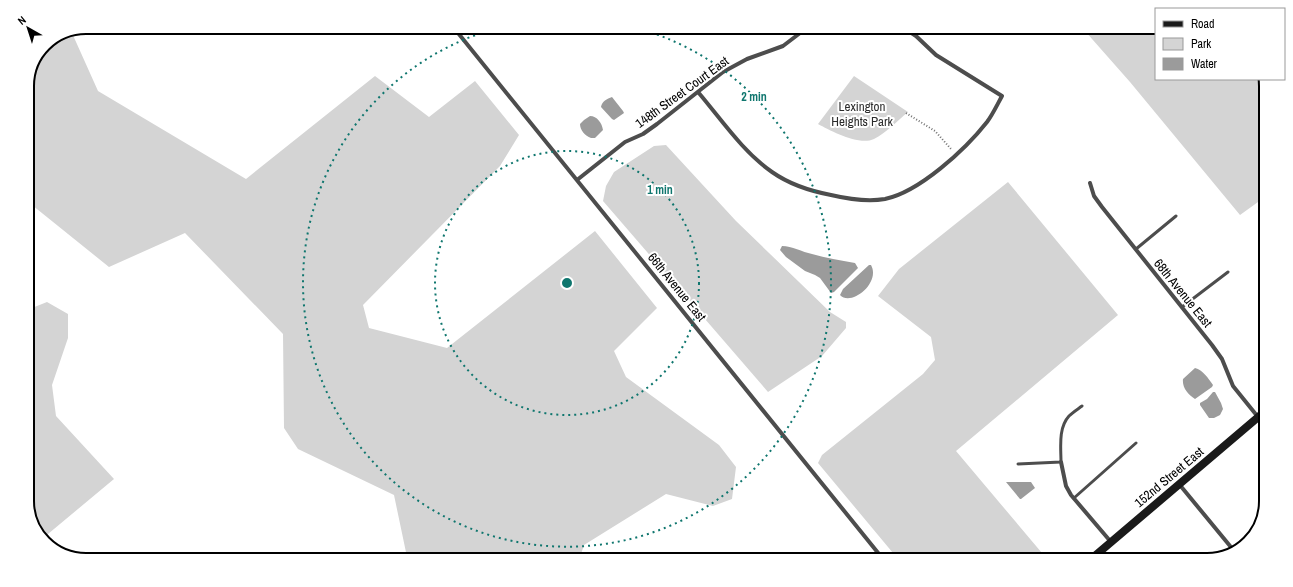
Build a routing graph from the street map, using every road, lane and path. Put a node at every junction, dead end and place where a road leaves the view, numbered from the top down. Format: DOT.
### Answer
graph roads {
  1 [pos="459,34"];
  2 [pos="799,34"];
  3 [pos="913,34"];
  4 [pos="698,92"];
  5 [pos="906,113"];
  6 [pos="956,155"];
  7 [pos="577,180"];
  8 [pos="1090,182"];
  9 [pos="1176,216"];
  10 [pos="1136,249"];
  11 [pos="1228,272"];
  12 [pos="1182,307"];
  13 [pos="1082,406"];
  14 [pos="1259,414"];
  15 [pos="1259,416"];
  16 [pos="1136,443"];
  17 [pos="1061,462"];
  18 [pos="1018,464"];
  19 [pos="1179,484"];
  20 [pos="1074,498"];
  21 [pos="1111,542"];
  22 [pos="1231,547"];
  23 [pos="878,553"];
  24 [pos="1098,553"];
  1 -- 7 [label="street, 66th Avenue East"];
  2 -- 4 [label="street, 148th Street Court East"];
  3 -- 6 [label="street"];
  4 -- 6 [label="street"];
  4 -- 7 [label="street, 148th Street Court East"];
  5 -- 6 [label="path"];
  7 -- 23 [label="street, 66th Avenue East"];
  8 -- 10 [label="street, 68th Avenue East"];
  9 -- 10 [label="lane"];
  10 -- 12 [label="street, 68th Avenue East"];
  11 -- 12 [label="lane"];
  12 -- 14 [label="street, 68th Avenue East"];
  13 -- 17 [label="lane"];
  15 -- 19 [label="street, 152nd Street East"];
  16 -- 20 [label="lane"];
  17 -- 18 [label="lane"];
  17 -- 20 [label="street"];
  19 -- 21 [label="street, 152nd Street East"];
  19 -- 22 [label="street"];
  20 -- 21 [label="street"];
  21 -- 24 [label="street, 152nd Street East"];
}
